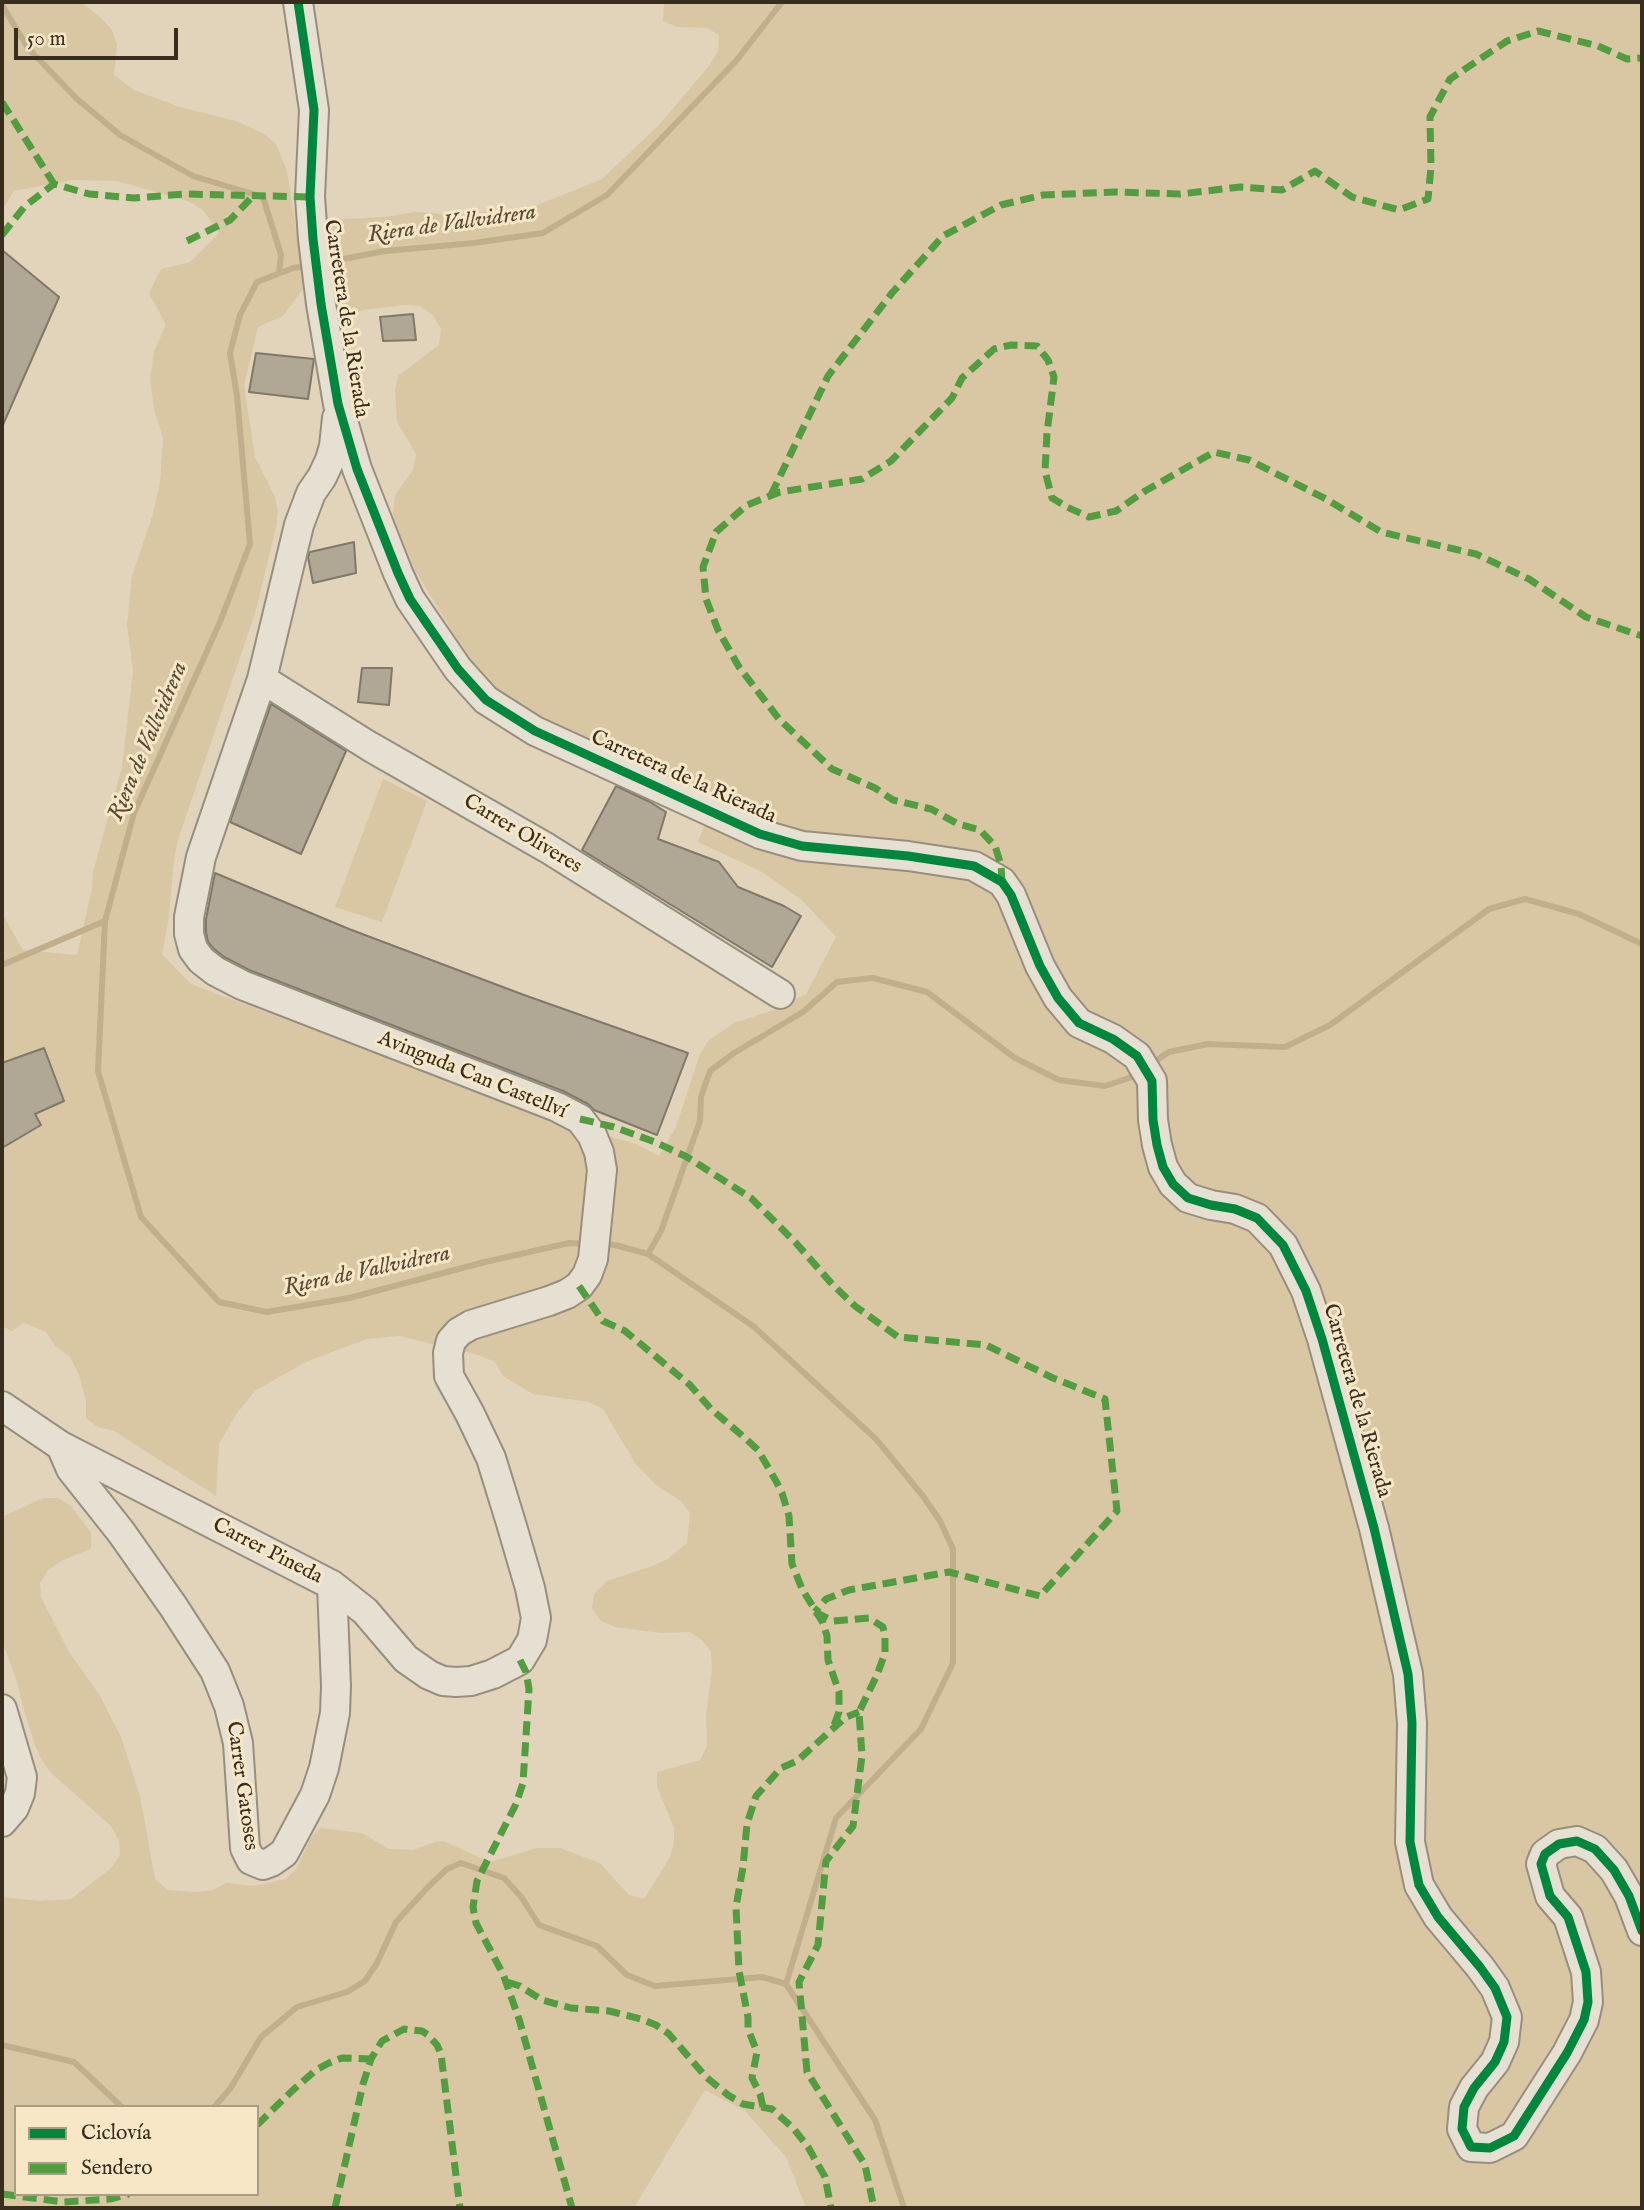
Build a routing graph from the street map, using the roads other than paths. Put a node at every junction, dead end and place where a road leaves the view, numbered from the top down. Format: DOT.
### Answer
graph roads {
  1 [pos="298,2"];
  2 [pos="338,404"];
  3 [pos="360,475"];
  4 [pos="322,477"];
  5 [pos="308,502"];
  6 [pos="262,679"];
  7 [pos="779,994"];
  8 [pos="2,1406"];
  9 [pos="61,1446"];
  10 [pos="332,1585"];
  11 [pos="520,1660"];
  12 [pos="2,1709"];
  13 [pos="2,1822"];
  14 [pos="1642,1931"];
  1 -- 2 [label="street, Carretera de la Rierada"];
  2 -- 3 [label="street, Carretera de la Rierada"];
  2 -- 4 [label="street, Avinguda Can Castellví"];
  3 -- 4 [label="street"];
  3 -- 5 [label="street"];
  3 -- 14 [label="street, Carretera de la Rierada"];
  4 -- 5 [label="street, Avinguda Can Castellví"];
  5 -- 6 [label="street, Avinguda Can Castellví"];
  6 -- 7 [label="street, Carrer Oliveres"];
  6 -- 11 [label="street, Avinguda Can Castellví"];
  8 -- 9 [label="street, Carrer Pineda"];
  9 -- 10 [label="street, Carrer Pineda"];
  9 -- 10 [label="street, Carrer Gatoses"];
  10 -- 11 [label="street, Carrer Pineda"];
  12 -- 13 [label="street"];
}
